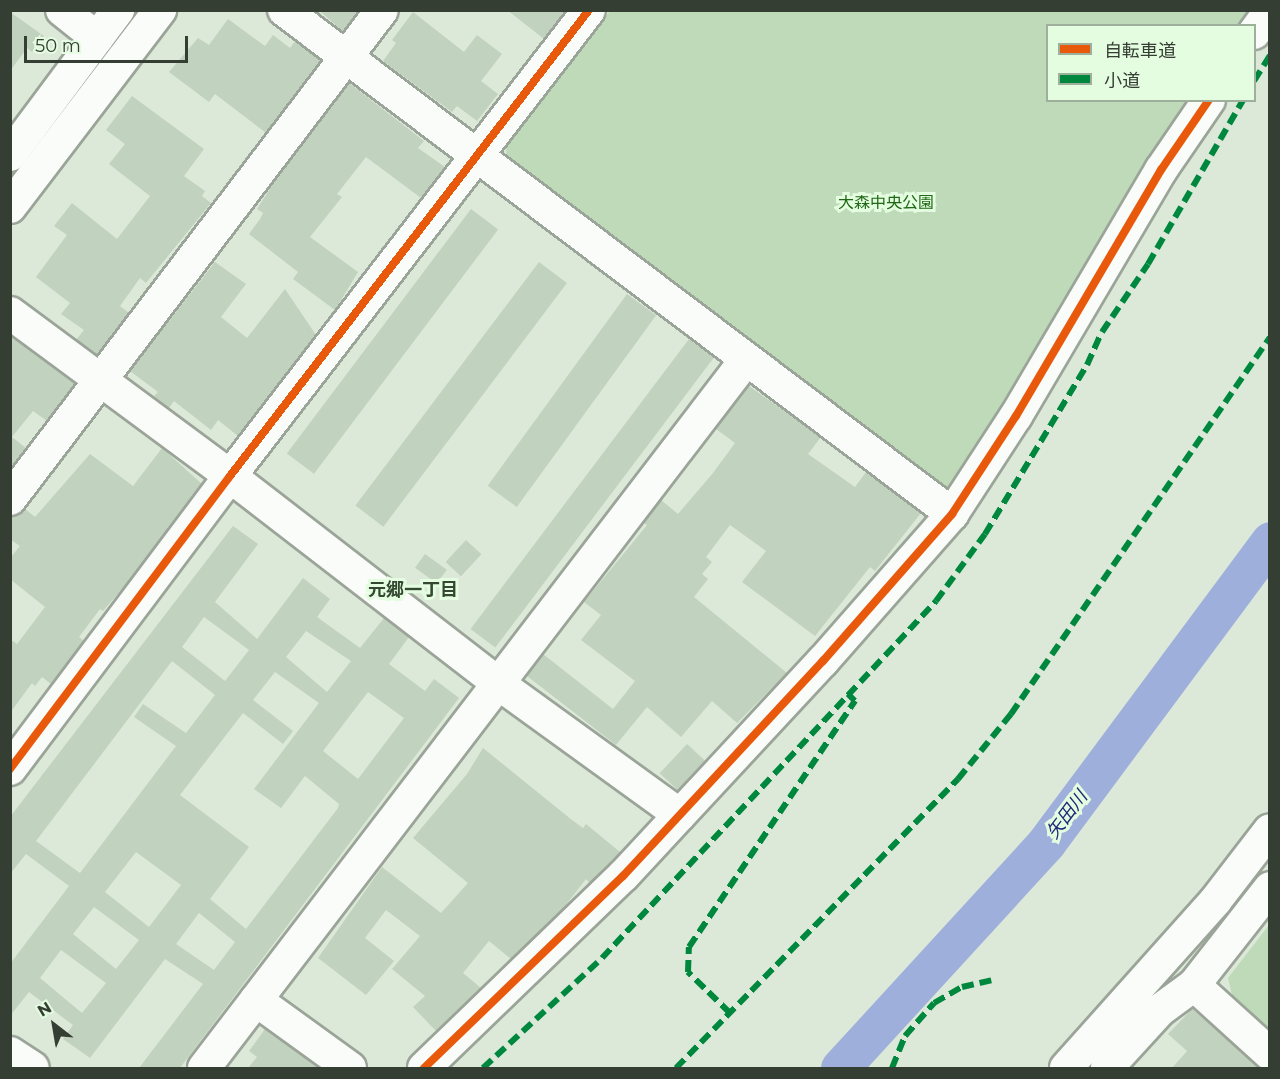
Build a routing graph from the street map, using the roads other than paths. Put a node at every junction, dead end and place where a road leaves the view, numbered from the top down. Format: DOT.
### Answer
graph roads {
  1 [pos="62,10"];
  2 [pos="118,10"];
  3 [pos="160,10"];
  4 [pos="284,10"];
  5 [pos="382,10"];
  6 [pos="589,10"];
  7 [pos="1269,11"];
  8 [pos="1256,30"];
  9 [pos="97,38"];
  10 [pos="348,57"];
  11 [pos="1208,102"];
  12 [pos="10,154"];
  13 [pos="477,154"];
  14 [pos="10,207"];
  15 [pos="10,313"];
  16 [pos="745,361"];
  17 [pos="102,379"];
  18 [pos="230,476"];
  19 [pos="10,499"];
  20 [pos="952,514"];
  21 [pos="499,684"];
  22 [pos="10,769"];
  23 [pos="680,815"];
  24 [pos="1269,830"];
  25 [pos="1269,888"];
  26 [pos="1194,985"];
  27 [pos="256,1000"];
  28 [pos="10,1053"];
  29 [pos="1269,1054"];
  30 [pos="33,1068"];
  31 [pos="204,1068"];
  32 [pos="350,1068"];
  33 [pos="424,1068"];
  34 [pos="1066,1068"];
  35 [pos="1107,1068"];
  1 -- 9 [label="street"];
  2 -- 9 [label="street"];
  3 -- 14 [label="street"];
  4 -- 10 [label="street"];
  5 -- 10 [label="street"];
  6 -- 13 [label="street"];
  7 -- 8 [label="street"];
  9 -- 12 [label="street"];
  10 -- 13 [label="street"];
  10 -- 17 [label="street"];
  11 -- 20 [label="street"];
  13 -- 16 [label="street"];
  13 -- 18 [label="street"];
  15 -- 17 [label="street"];
  16 -- 20 [label="street"];
  16 -- 21 [label="street"];
  17 -- 18 [label="street"];
  17 -- 19 [label="street"];
  18 -- 21 [label="street"];
  18 -- 22 [label="street"];
  20 -- 23 [label="street"];
  21 -- 23 [label="street"];
  21 -- 27 [label="street"];
  23 -- 33 [label="street"];
  24 -- 34 [label="street"];
  25 -- 26 [label="street"];
  26 -- 29 [label="street"];
  26 -- 35 [label="street"];
  27 -- 31 [label="street"];
  27 -- 32 [label="street"];
  28 -- 30 [label="street"];
}
